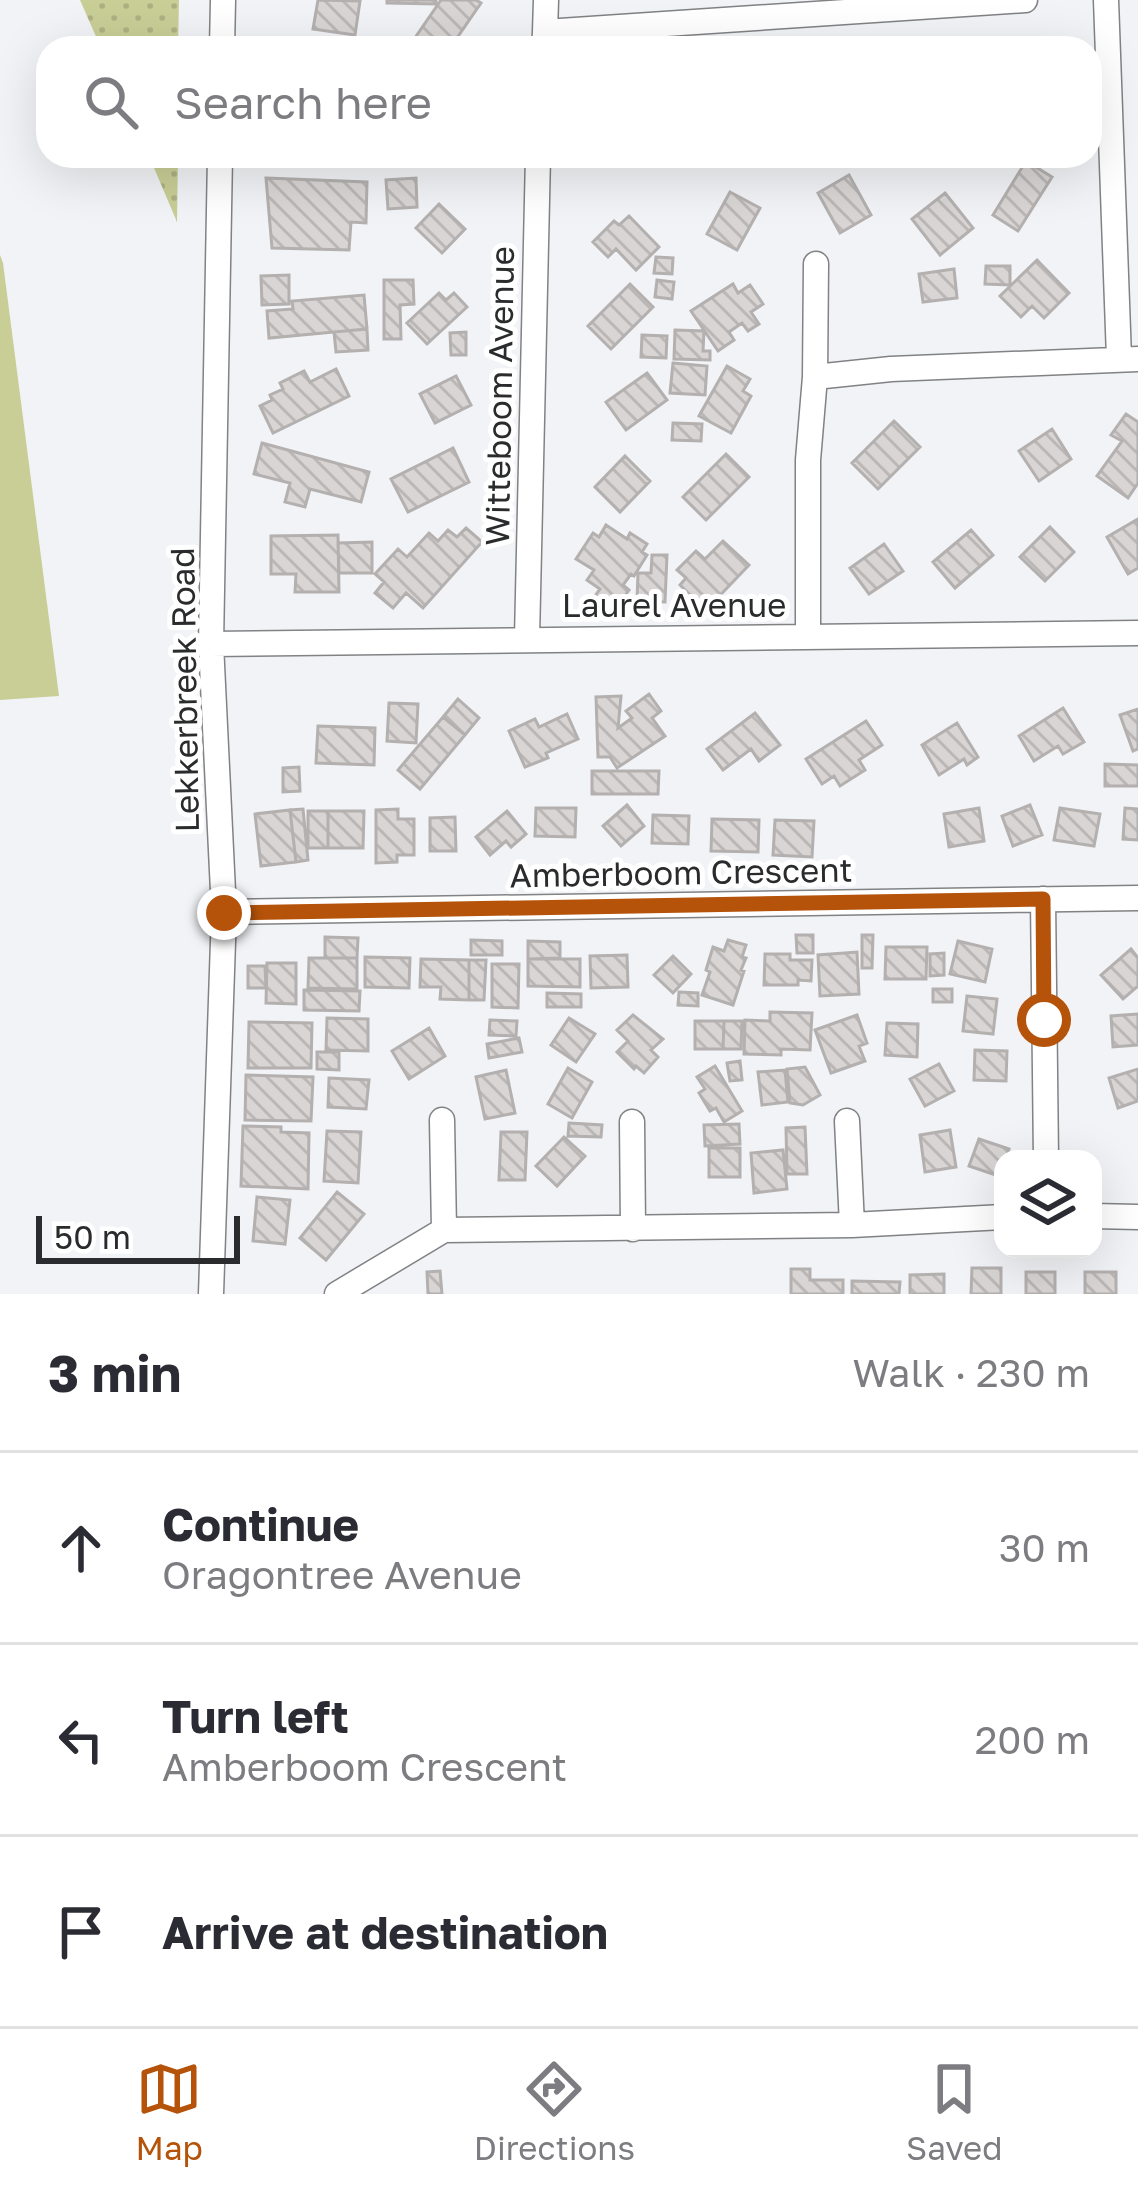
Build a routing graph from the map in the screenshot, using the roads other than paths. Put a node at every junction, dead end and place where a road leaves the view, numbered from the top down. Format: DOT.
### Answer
graph roads {
  1 [pos="223,0"];
  2 [pos="546,0"];
  3 [pos="1025,0"];
  4 [pos="1106,0"];
  5 [pos="222,36"];
  6 [pos="544,36"];
  7 [pos="592,36"];
  8 [pos="220,168"];
  9 [pos="538,168"];
  10 [pos="815,264"];
  11 [pos="1129,358"];
  12 [pos="815,377"];
  13 [pos="1138,633"];
  14 [pos="808,636"];
  15 [pos="526,638"];
  16 [pos="211,644"];
  17 [pos="1138,898"];
  18 [pos="1043,899"];
  19 [pos="224,913"];
  20 [pos="442,1120"];
  21 [pos="847,1120"];
  22 [pos="632,1122"];
  23 [pos="1046,1150"];
  24 [pos="1102,1216"];
  25 [pos="994,1217"];
  26 [pos="1138,1217"];
  27 [pos="852,1225"];
  28 [pos="444,1229"];
  29 [pos="633,1229"];
  30 [pos="211,1294"];
  31 [pos="338,1294"];
  1 -- 5 [label="street"];
  2 -- 6 [label="street"];
  3 -- 7 [label="street"];
  4 -- 11 [label="street"];
  8 -- 16 [label="street, Lekkerbreek Road"];
  9 -- 15 [label="street, Witteboom Avenue"];
  10 -- 12 [label="street"];
  11 -- 12 [label="street"];
  12 -- 14 [label="street"];
  13 -- 14 [label="street, Laurel Avenue"];
  14 -- 15 [label="street, Laurel Avenue"];
  15 -- 16 [label="street, Laurel Avenue"];
  16 -- 19 [label="street, Lekkerbreek Road"];
  17 -- 18 [label="street, Amberboom Crescent"];
  18 -- 19 [label="street, Amberboom Crescent"];
  18 -- 23 [label="street"];
  19 -- 30 [label="street, Lekkerbreek Road"];
  20 -- 28 [label="street"];
  21 -- 27 [label="street"];
  22 -- 29 [label="street"];
  24 -- 26 [label="street"];
  25 -- 27 [label="street"];
  27 -- 29 [label="street"];
  28 -- 29 [label="street"];
  28 -- 31 [label="street"];
}
